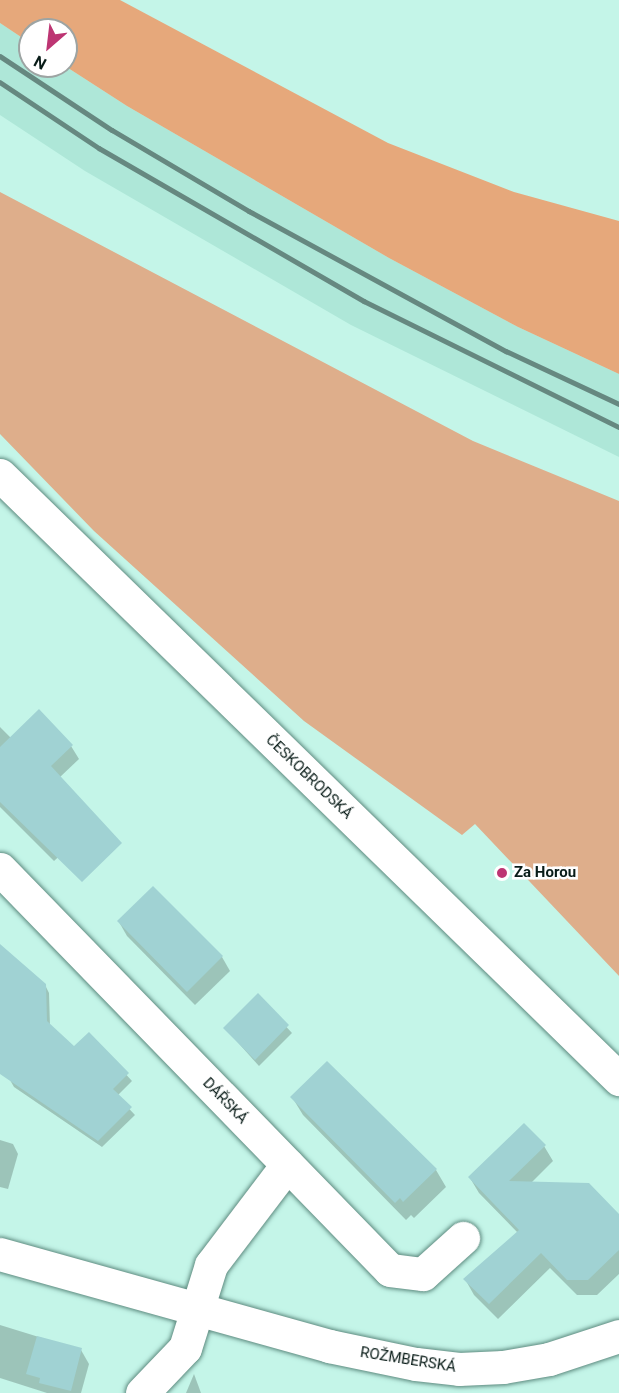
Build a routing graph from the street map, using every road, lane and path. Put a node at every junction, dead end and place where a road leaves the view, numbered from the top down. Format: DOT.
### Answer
graph roads {
  1 [pos="0,475"];
  2 [pos="0,869"];
  3 [pos="619,1079"];
  4 [pos="288,1165"];
  5 [pos="463,1238"];
  6 [pos="0,1254"];
  7 [pos="199,1310"];
  8 [pos="619,1336"];
  9 [pos="142,1393"];
  1 -- 3 [label="street, ČESKOBRODSKÁ"];
  2 -- 4 [label="street, DÁŘSKÁ"];
  4 -- 5 [label="street, DÁŘSKÁ"];
  4 -- 7 [label="street"];
  6 -- 7 [label="street, ROŽMBERSKÁ"];
  7 -- 8 [label="street, ROŽMBERSKÁ"];
  7 -- 9 [label="street"];
}
